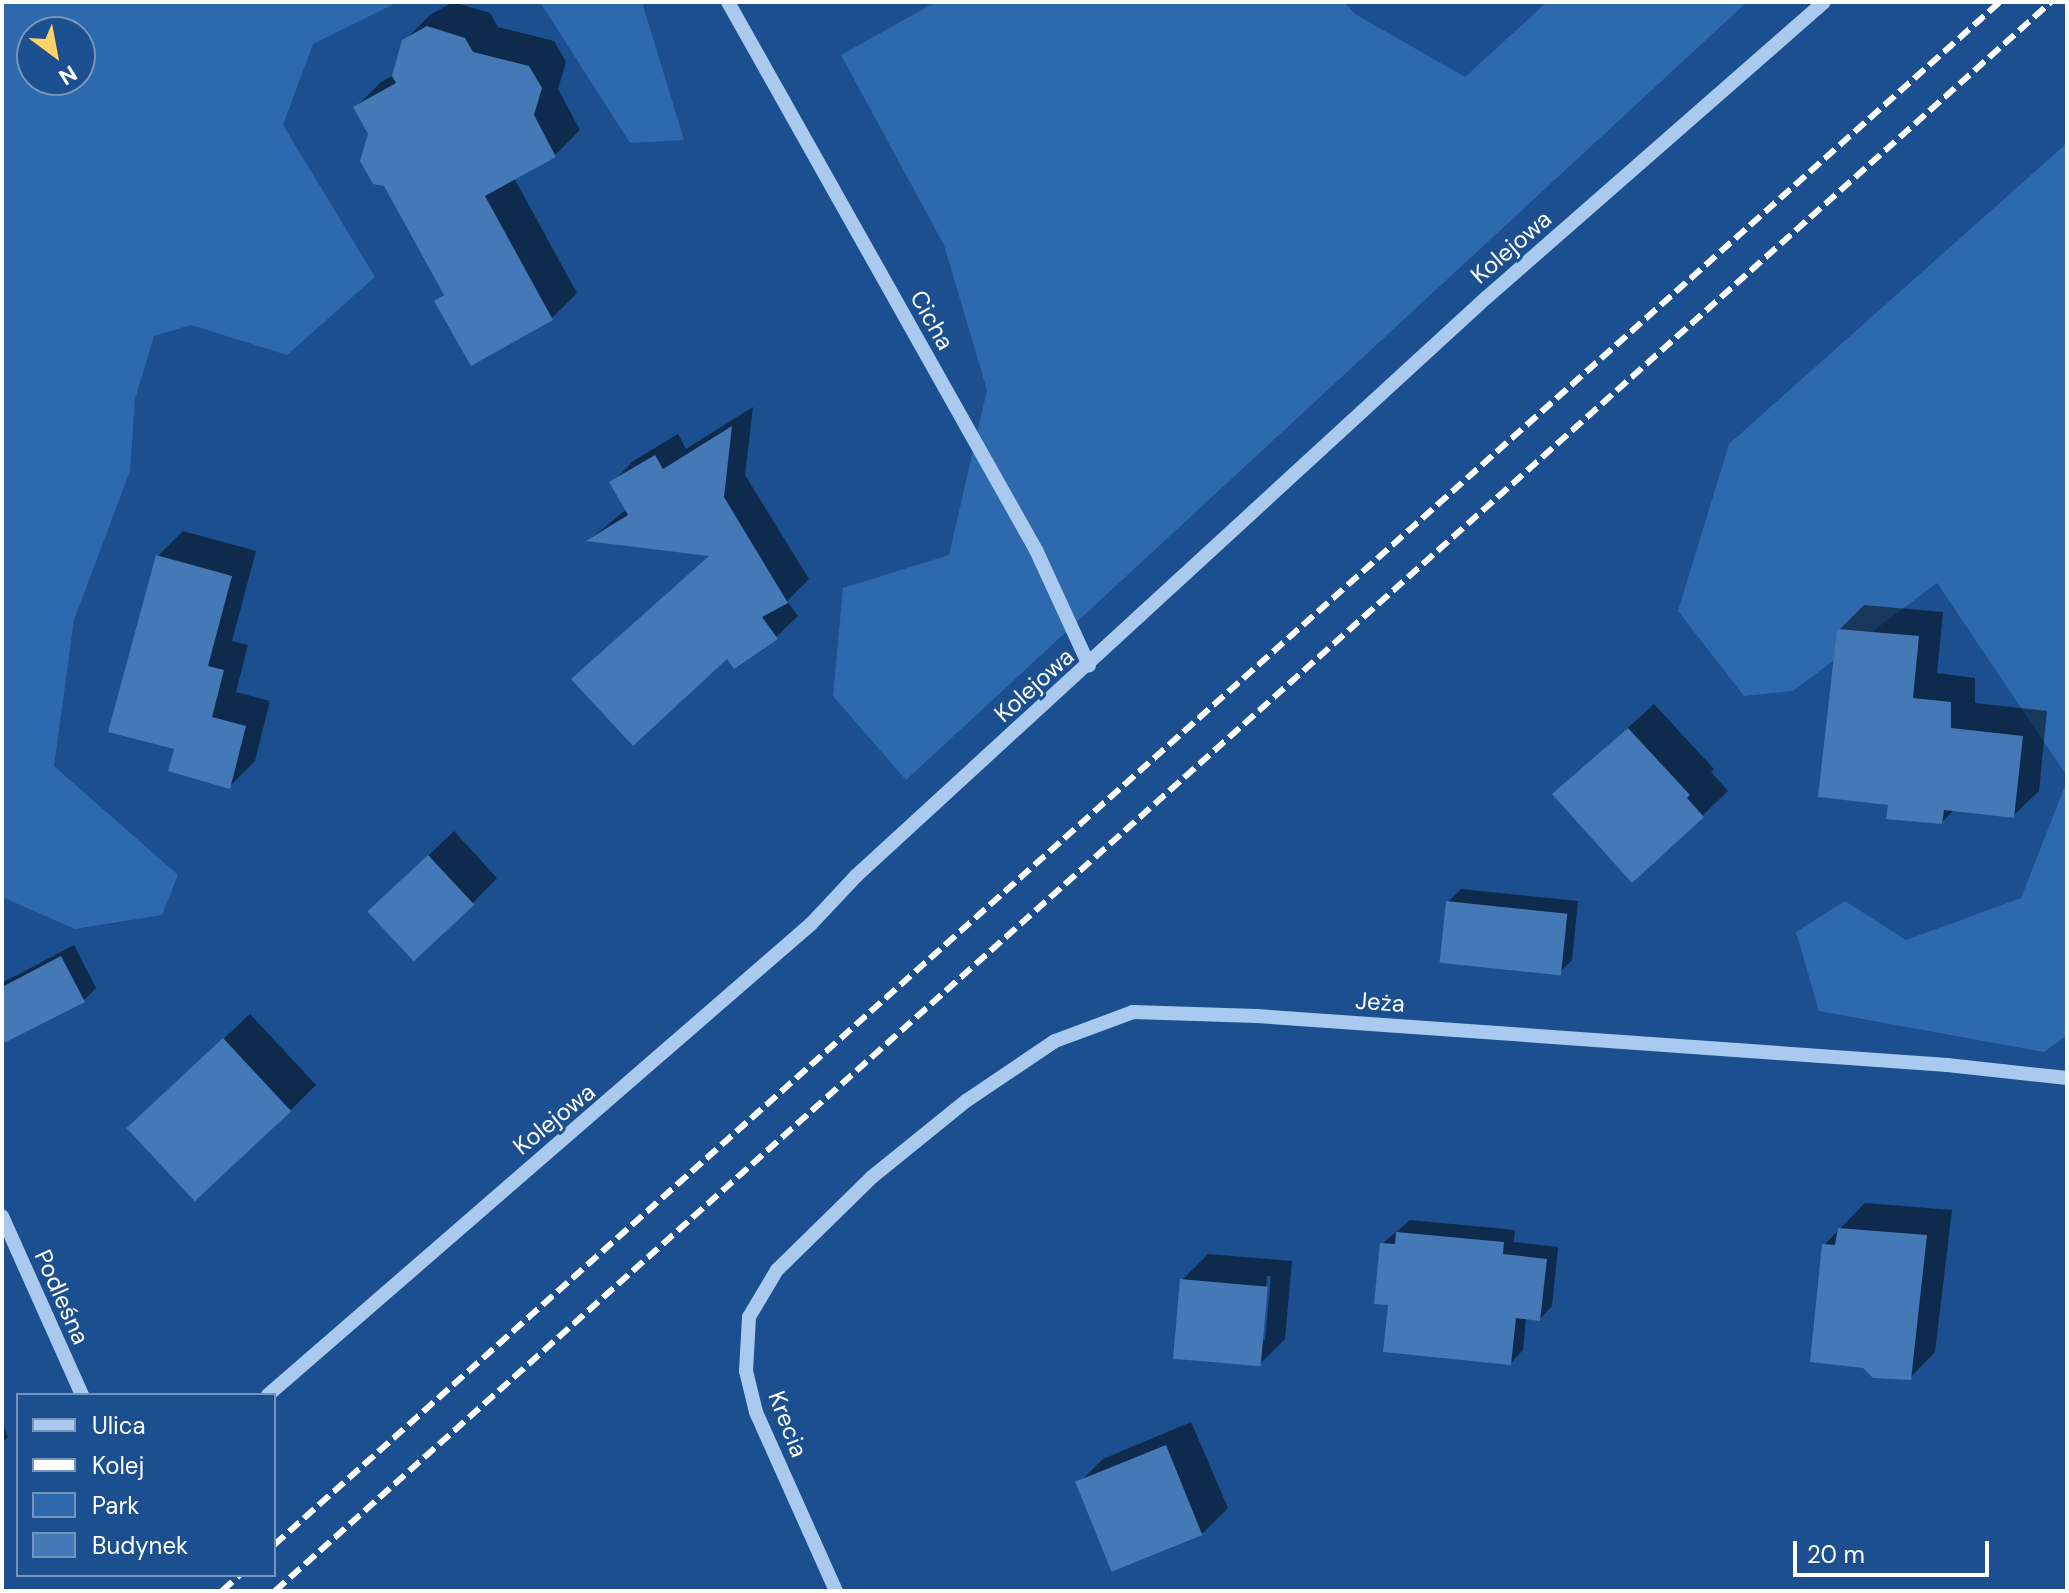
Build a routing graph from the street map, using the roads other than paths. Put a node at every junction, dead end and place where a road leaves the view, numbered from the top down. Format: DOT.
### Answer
graph roads {
  1 [pos="728,2"];
  2 [pos="1824,2"];
  3 [pos="1089,665"];
  4 [pos="2067,1078"];
  5 [pos="2,1216"];
  6 [pos="777,1270"];
  7 [pos="81,1393"];
  8 [pos="270,1393"];
  9 [pos="836,1591"];
  1 -- 3 [label="street, Cicha"];
  2 -- 3 [label="street, Kolejowa"];
  3 -- 8 [label="street, Kolejowa"];
  4 -- 6 [label="street, Jeża"];
  5 -- 7 [label="street, Podleśna"];
  6 -- 9 [label="street, Krecia"];
}
